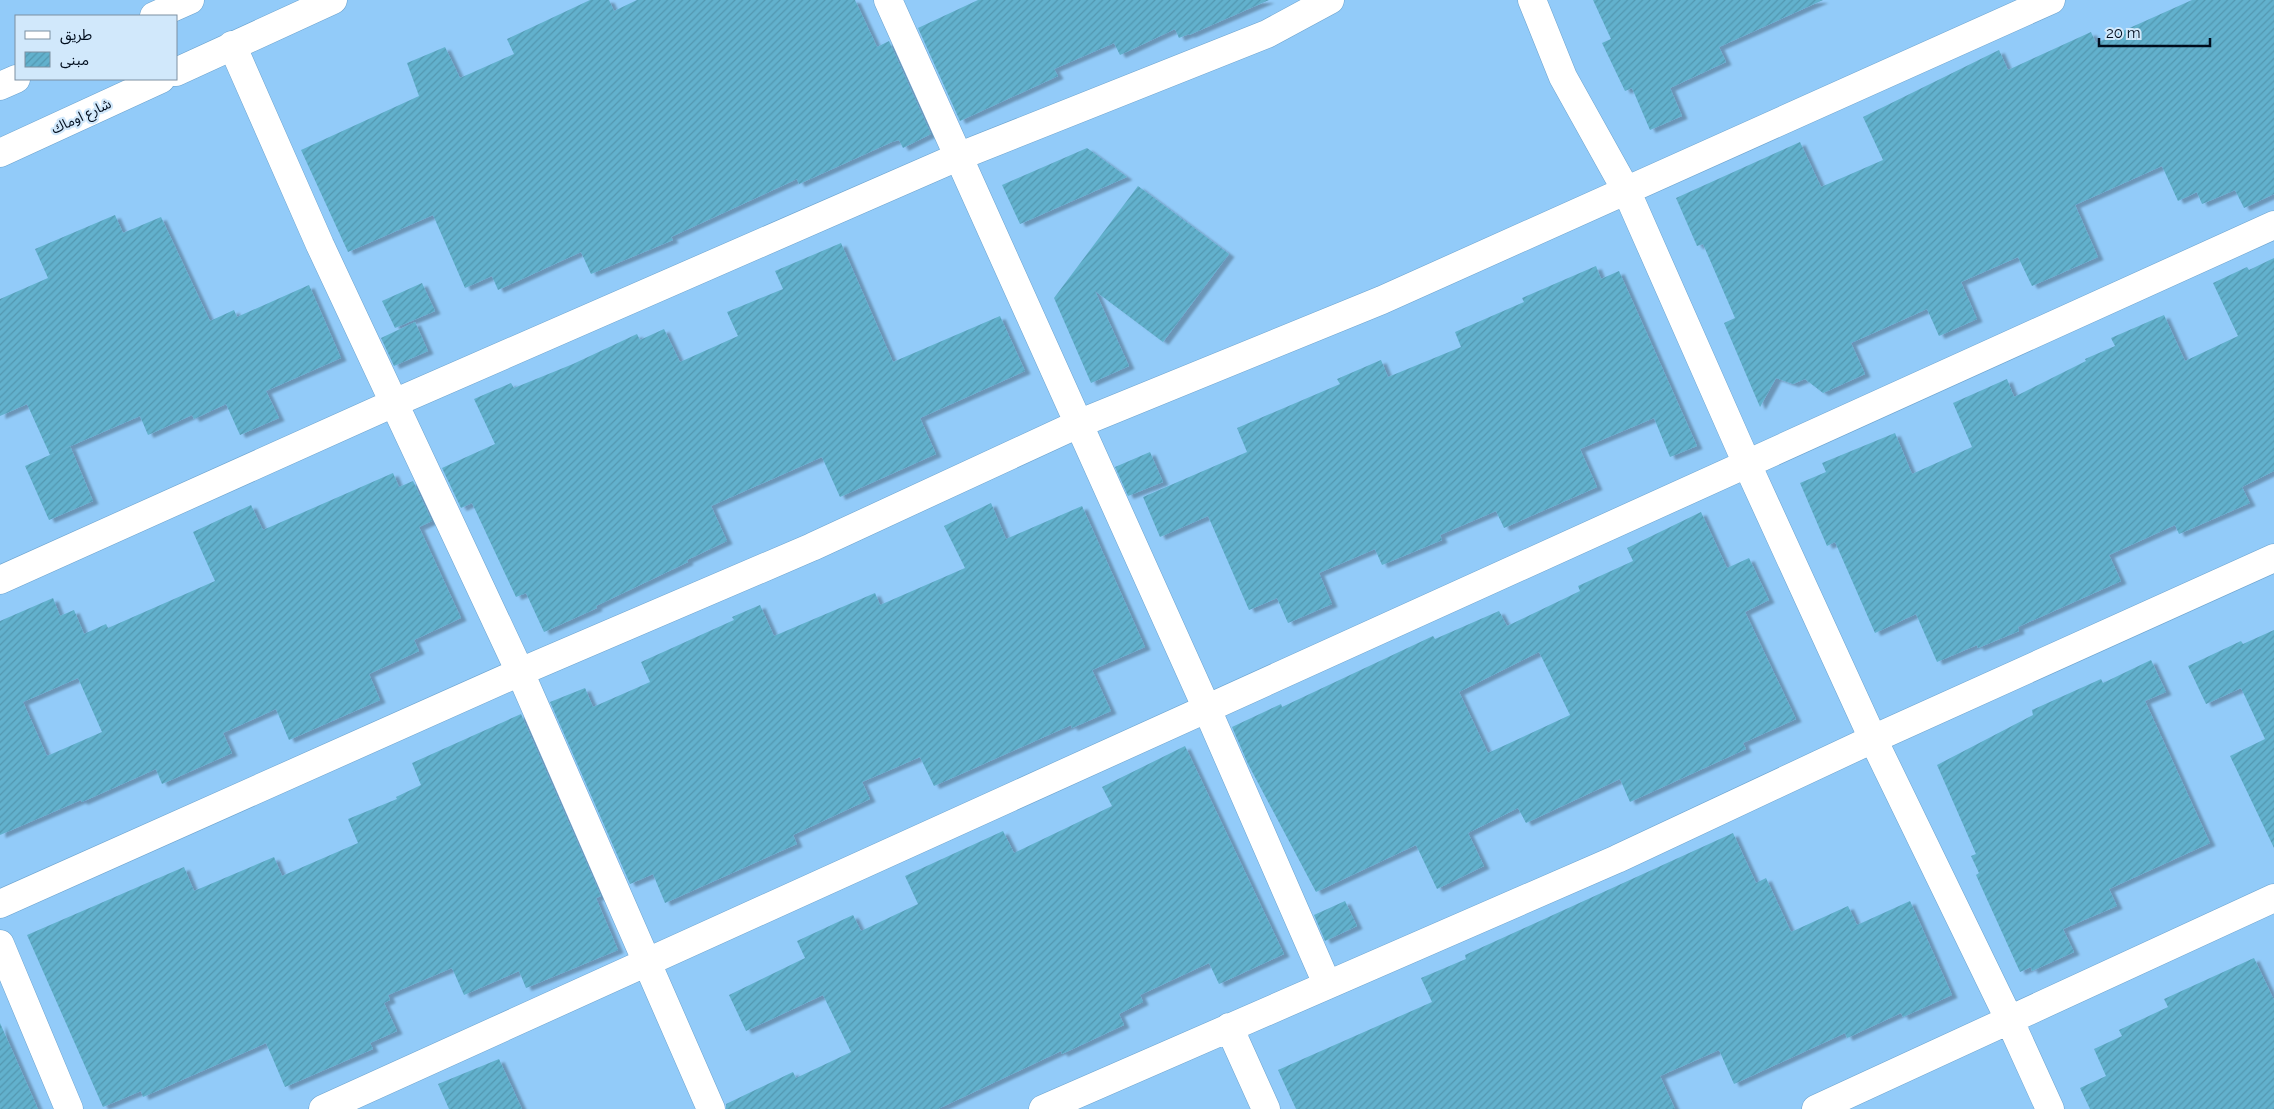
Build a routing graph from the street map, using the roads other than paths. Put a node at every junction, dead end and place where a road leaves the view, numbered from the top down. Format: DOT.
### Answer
graph roads {
  1 [pos="190,0"];
  2 [pos="332,0"];
  3 [pos="888,0"];
  4 [pos="1330,0"];
  5 [pos="1532,0"];
  6 [pos="2051,0"];
  7 [pos="156,15"];
  8 [pos="232,44"];
  9 [pos="178,71"];
  10 [pos="15,79"];
  11 [pos="159,80"];
  12 [pos="0,86"];
  13 [pos="0,153"];
  14 [pos="960,156"];
  15 [pos="1627,192"];
  16 [pos="2274,225"];
  17 [pos="394,403"];
  18 [pos="1078,424"];
  19 [pos="1747,464"];
  20 [pos="2274,558"];
  21 [pos="0,580"];
  22 [pos="520,672"];
  23 [pos="1207,709"];
  24 [pos="1872,739"];
  25 [pos="2274,898"];
  26 [pos="0,904"];
  27 [pos="0,944"];
  28 [pos="647,962"];
  29 [pos="1327,984"];
  30 [pos="2009,1019"];
  31 [pos="1229,1027"];
  32 [pos="69,1109"];
  33 [pos="323,1109"];
  34 [pos="711,1109"];
  35 [pos="1043,1109"];
  36 [pos="1266,1109"];
  37 [pos="1816,1109"];
  38 [pos="2050,1109"];
  1 -- 7 [label="street"];
  2 -- 8 [label="street"];
  3 -- 14 [label="street"];
  4 -- 14 [label="street"];
  5 -- 15 [label="street"];
  6 -- 15 [label="street"];
  8 -- 9 [label="street"];
  8 -- 17 [label="street"];
  10 -- 12 [label="street"];
  11 -- 13 [label="street, شارع اوماك"];
  14 -- 17 [label="street"];
  14 -- 18 [label="street"];
  15 -- 18 [label="street"];
  15 -- 19 [label="street"];
  16 -- 19 [label="street"];
  17 -- 21 [label="street"];
  17 -- 22 [label="street"];
  18 -- 22 [label="street"];
  18 -- 23 [label="street"];
  19 -- 23 [label="street"];
  19 -- 24 [label="street"];
  20 -- 24 [label="street"];
  22 -- 26 [label="street"];
  22 -- 28 [label="street"];
  23 -- 28 [label="street"];
  23 -- 29 [label="street"];
  24 -- 29 [label="street"];
  24 -- 30 [label="street"];
  25 -- 30 [label="street"];
  27 -- 32 [label="street"];
  28 -- 33 [label="street"];
  28 -- 34 [label="street"];
  29 -- 31 [label="street"];
  30 -- 37 [label="street"];
  30 -- 38 [label="street"];
  31 -- 35 [label="street"];
  31 -- 36 [label="street"];
}
